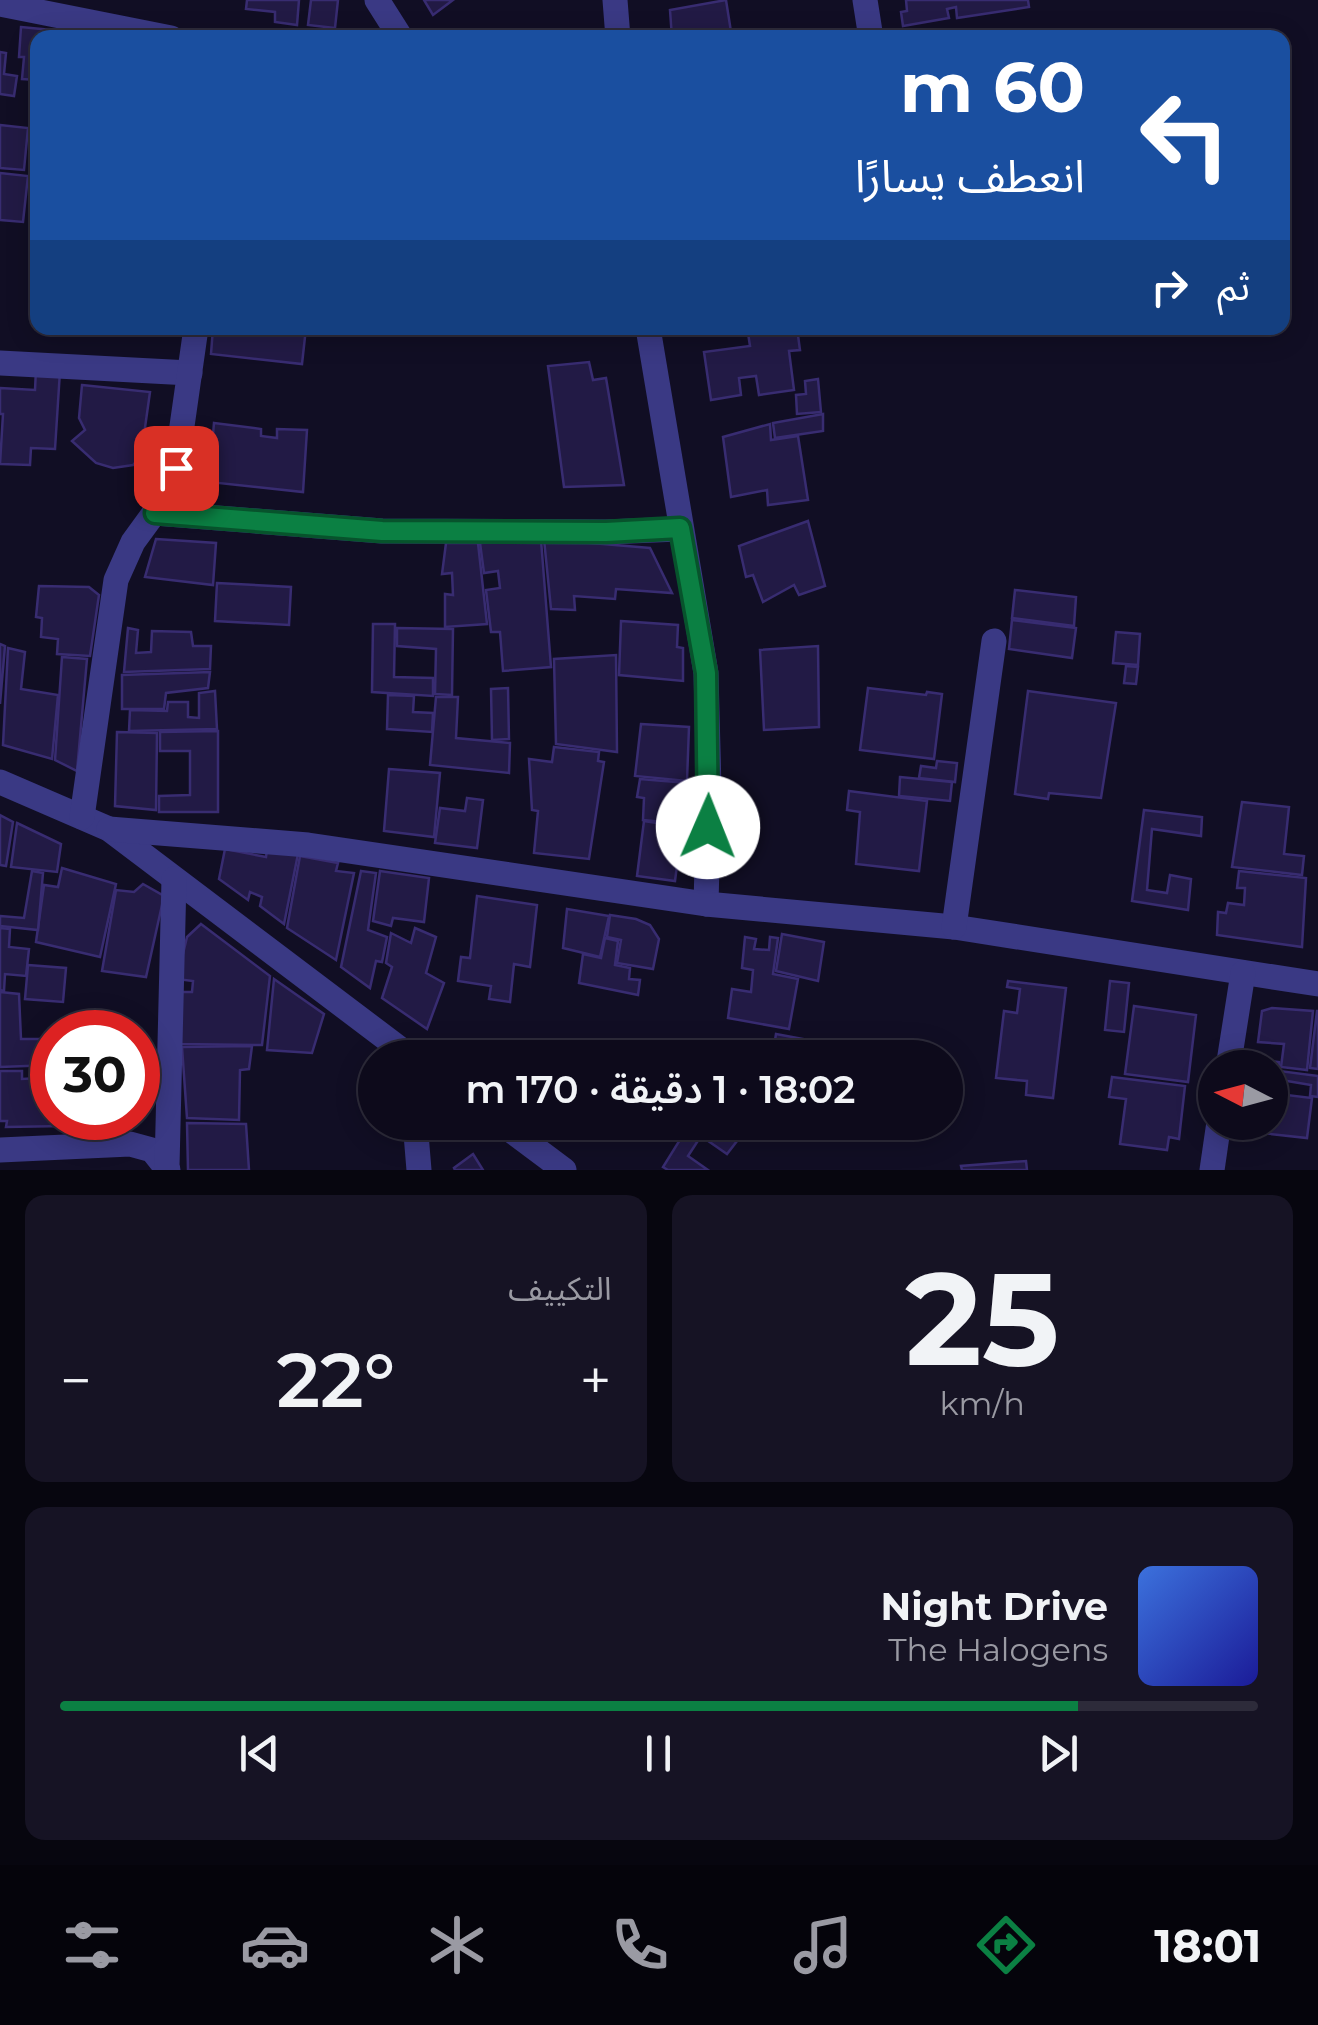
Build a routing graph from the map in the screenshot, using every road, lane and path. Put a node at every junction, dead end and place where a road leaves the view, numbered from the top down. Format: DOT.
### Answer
graph roads {
  1 [pos="377,0"];
  2 [pos="615,0"];
  3 [pos="865,0"];
  4 [pos="0,4"];
  5 [pos="131,30"];
  6 [pos="396,30"];
  7 [pos="617,30"];
  8 [pos="870,30"];
  9 [pos="195,335"];
  10 [pos="649,335"];
  11 [pos="0,363"];
  12 [pos="190,373"];
  13 [pos="155,513"];
  14 [pos="680,528"];
  15 [pos="994,642"];
  16 [pos="0,782"];
  17 [pos="82,817"];
  18 [pos="109,829"];
  19 [pos="174,879"];
  20 [pos="706,904"];
  21 [pos="954,928"];
  22 [pos="1244,973"];
  23 [pos="1318,984"];
  24 [pos="387,1040"];
  25 [pos="1231,1050"];
  26 [pos="416,1140"];
  27 [pos="524,1140"];
  28 [pos="1216,1140"];
  29 [pos="0,1150"];
  30 [pos="168,1168"];
  31 [pos="419,1170"];
  32 [pos="564,1170"];
  33 [pos="1212,1170"];
  1 -- 6 [label="street"];
  2 -- 7 [label="street"];
  3 -- 8 [label="street"];
  4 -- 5 [label="street"];
  9 -- 12 [label="street"];
  10 -- 14 [label="street"];
  11 -- 12 [label="street"];
  12 -- 13 [label="street"];
  13 -- 14 [label="street"];
  13 -- 17 [label="street"];
  14 -- 20 [label="street"];
  15 -- 21 [label="street"];
  16 -- 17 [label="street"];
  17 -- 18 [label="street"];
  18 -- 19 [label="street"];
  18 -- 20 [label="street"];
  19 -- 24 [label="street"];
  19 -- 30 [label="street"];
  20 -- 21 [label="street"];
  21 -- 22 [label="street"];
  22 -- 23 [label="street"];
  22 -- 25 [label="street"];
  26 -- 31 [label="street"];
  27 -- 32 [label="street"];
  28 -- 33 [label="street"];
  29 -- 30 [label="street"];
}
